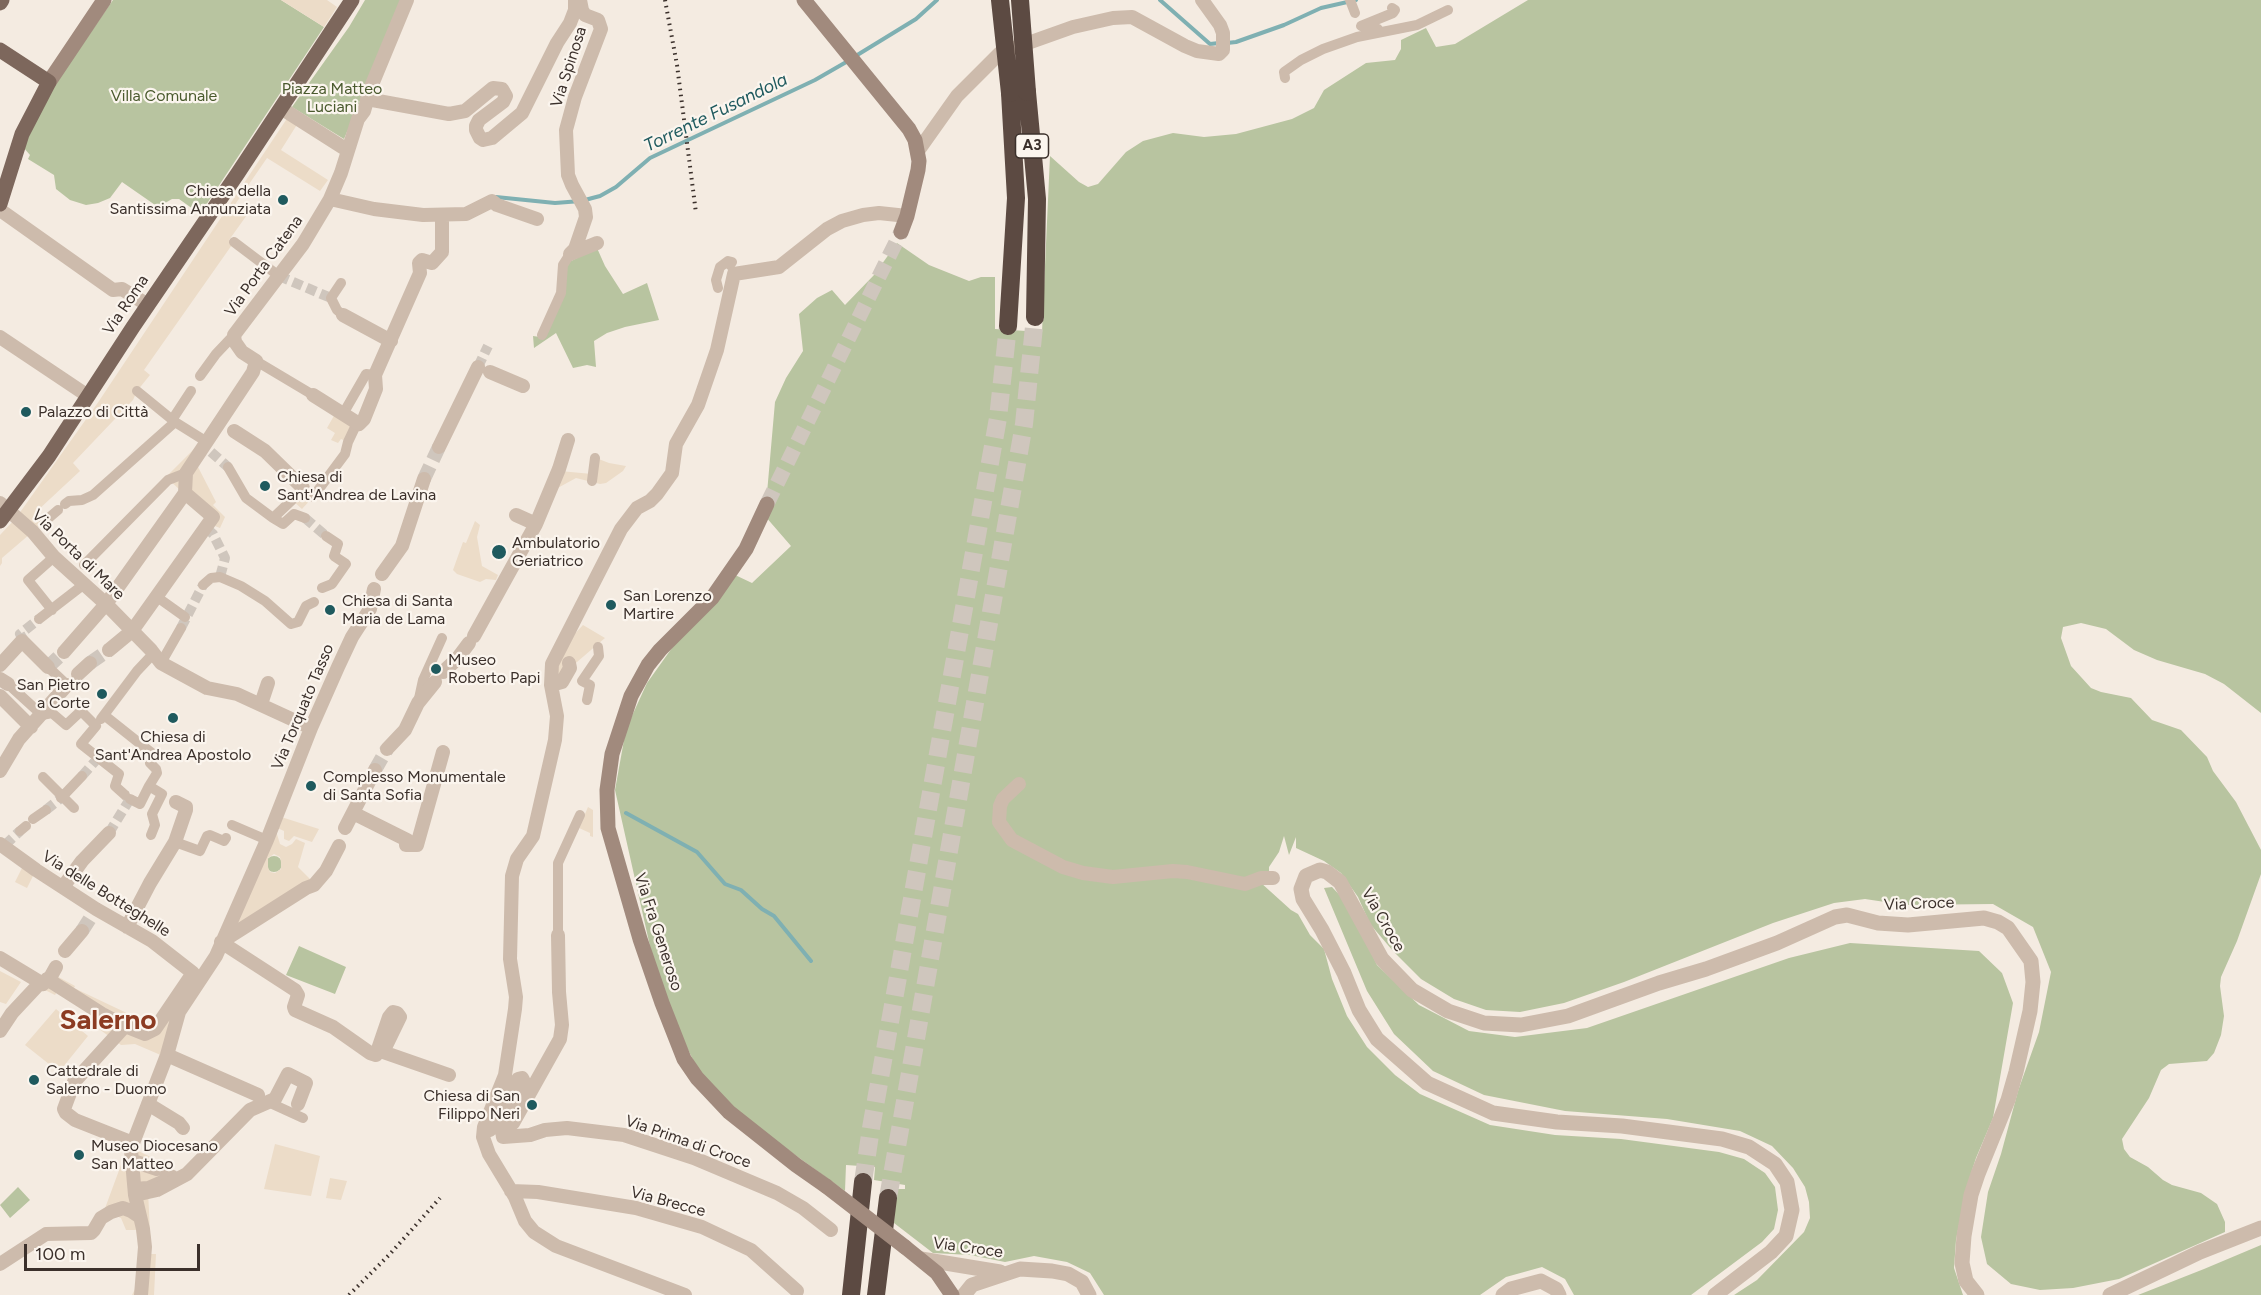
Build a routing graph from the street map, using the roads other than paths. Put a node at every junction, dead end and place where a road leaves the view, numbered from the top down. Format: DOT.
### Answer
graph roads {
  1 [pos="104,0"];
  2 [pos="352,0"];
  3 [pos="406,0"];
  4 [pos="575,0"];
  5 [pos="580,0"];
  6 [pos="804,0"];
  7 [pos="1000,0"];
  8 [pos="1020,0"];
  9 [pos="1202,0"];
  10 [pos="1350,0"];
  11 [pos="1392,8"];
  12 [pos="1448,10"];
  13 [pos="1355,13"];
  14 [pos="1420,24"];
  15 [pos="0,50"];
  16 [pos="1286,78"];
  17 [pos="49,82"];
  18 [pos="1018,93"];
  19 [pos="367,99"];
  20 [pos="281,108"];
  21 [pos="347,150"];
  22 [pos="918,151"];
  23 [pos="332,195"];
  24 [pos="0,204"];
  25 [pos="0,210"];
  26 [pos="442,215"];
  27 [pos="907,216"];
  28 [pos="537,219"];
  29 [pos="901,232"];
  30 [pos="234,242"];
  31 [pos="597,243"];
  32 [pos="570,254"];
  33 [pos="730,266"];
  34 [pos="279,276"];
  35 [pos="341,282"];
  36 [pos="718,288"];
  37 [pos="148,305"];
  38 [pos="343,315"];
  39 [pos="1035,317"];
  40 [pos="1008,326"];
  41 [pos="234,335"];
  42 [pos="542,335"];
  43 [pos="0,337"];
  44 [pos="391,341"];
  45 [pos="256,361"];
  46 [pos="375,375"];
  47 [pos="200,376"];
  48 [pos="523,386"];
  49 [pos="137,391"];
  50 [pos="191,391"];
  51 [pos="313,395"];
  52 [pos="88,396"];
  53 [pos="345,409"];
  54 [pos="174,421"];
  55 [pos="358,424"];
  56 [pos="234,431"];
  57 [pos="568,440"];
  58 [pos="207,446"];
  59 [pos="440,447"];
  60 [pos="598,463"];
  61 [pos="228,467"];
  62 [pos="186,473"];
  63 [pos="424,479"];
  64 [pos="592,481"];
  65 [pos="185,493"];
  66 [pos="308,493"];
  67 [pos="292,500"];
  68 [pos="767,504"];
  69 [pos="3,512"];
  70 [pos="516,515"];
  71 [pos="273,518"];
  72 [pos="305,518"];
  73 [pos="44,522"];
  74 [pos="536,524"];
  75 [pos="326,536"];
  76 [pos="54,557"];
  77 [pos="84,565"];
  78 [pos="382,574"];
  79 [pos="83,585"];
  80 [pos="203,585"];
  81 [pos="327,586"];
  82 [pos="374,590"];
  83 [pos="157,597"];
  84 [pos="314,602"];
  85 [pos="106,604"];
  86 [pos="52,609"];
  87 [pos="39,619"];
  88 [pos="132,631"];
  89 [pos="442,638"];
  90 [pos="598,647"];
  91 [pos="110,650"];
  92 [pos="64,652"];
  93 [pos="157,658"];
  94 [pos="90,663"];
  95 [pos="569,663"];
  96 [pos="0,665"];
  97 [pos="48,667"];
  98 [pos="78,674"];
  99 [pos="4,681"];
  100 [pos="268,683"];
  101 [pos="67,685"];
  102 [pos="551,685"];
  103 [pos="0,696"];
  104 [pos="587,700"];
  105 [pos="418,703"];
  106 [pos="261,704"];
  107 [pos="42,715"];
  108 [pos="104,715"];
  109 [pos="96,726"];
  110 [pos="31,727"];
  111 [pos="310,728"];
  112 [pos="387,748"];
  113 [pos="443,752"];
  114 [pos="1,766"];
  115 [pos="375,770"];
  116 [pos="82,776"];
  117 [pos="43,777"];
  118 [pos="1018,784"];
  119 [pos="150,786"];
  120 [pos="62,797"];
  121 [pos="176,802"];
  122 [pos="74,808"];
  123 [pos="46,810"];
  124 [pos="353,813"];
  125 [pos="580,815"];
  126 [pos="26,825"];
  127 [pos="232,825"];
  128 [pos="345,828"];
  129 [pos="109,833"];
  130 [pos="151,835"];
  131 [pos="226,838"];
  132 [pos="267,840"];
  133 [pos="175,843"];
  134 [pos="3,845"];
  135 [pos="339,846"];
  136 [pos="1273,878"];
  137 [pos="63,886"];
  138 [pos="127,927"];
  139 [pos="82,931"];
  140 [pos="558,935"];
  141 [pos="221,942"];
  142 [pos="65,951"];
  143 [pos="0,958"];
  144 [pos="56,967"];
  145 [pos="43,981"];
  146 [pos="560,986"];
  147 [pos="176,1001"];
  148 [pos="568,1025"];
  149 [pos="125,1026"];
  150 [pos="0,1031"];
  151 [pos="167,1055"];
  152 [pos="449,1075"];
  153 [pos="263,1098"];
  154 [pos="148,1104"];
  155 [pos="298,1104"];
  156 [pos="303,1118"];
  157 [pos="506,1122"];
  158 [pos="183,1128"];
  159 [pos="483,1134"];
  160 [pos="133,1151"];
  161 [pos="157,1169"];
  162 [pos="863,1182"];
  163 [pos="511,1191"];
  164 [pos="132,1198"];
  165 [pos="888,1198"];
  166 [pos="2261,1228"];
  167 [pos="831,1230"];
  168 [pos="921,1259"];
  169 [pos="0,1264"];
  170 [pos="1009,1272"];
  171 [pos="797,1291"];
  172 [pos="141,1295"];
  173 [pos="685,1295"];
  174 [pos="850,1295"];
  175 [pos="876,1295"];
  176 [pos="952,1295"];
  177 [pos="964,1295"];
  178 [pos="1089,1295"];
  179 [pos="1503,1295"];
  180 [pos="1559,1295"];
  181 [pos="1715,1295"];
  182 [pos="1977,1295"];
  183 [pos="2110,1295"];
  1 -- 17 [label="main road"];
  2 -- 20 [label="main road"];
  3 -- 19 [label="street"];
  4 -- 19 [label="street"];
  5 -- 32 [label="street, Via Spinosa"];
  6 -- 22 [label="main road"];
  7 -- 18 [label="highway, A3, bridge"];
  8 -- 18 [label="highway, A3, bridge"];
  9 -- 22 [label="street"];
  10 -- 13 [label="street"];
  11 -- 14 [label="street"];
  12 -- 14 [label="street"];
  14 -- 16 [label="street"];
  15 -- 17 [label="main road"];
  17 -- 24 [label="main road"];
  18 -- 39 [label="highway, A3"];
  18 -- 40 [label="highway, A3"];
  19 -- 21 [label="street"];
  20 -- 21 [label="street"];
  20 -- 37 [label="main road, Via Roma"];
  21 -- 23 [label="street, Via Porta Catena"];
  22 -- 27 [label="main road"];
  23 -- 26 [label="street"];
  23 -- 34 [label="street, Via Porta Catena"];
  25 -- 37 [label="street"];
  26 -- 28 [label="street"];
  26 -- 44 [label="street"];
  27 -- 29 [label="main road"];
  27 -- 102 [label="street"];
  30 -- 34 [label="street"];
  31 -- 32 [label="street"];
  32 -- 42 [label="street, Via Spinosa"];
  33 -- 36 [label="street"];
  34 -- 41 [label="street, Via Porta Catena"];
  35 -- 38 [label="street"];
  37 -- 52 [label="main road, Via Roma"];
  38 -- 44 [label="street"];
  41 -- 45 [label="street, Via Porta Catena"];
  41 -- 47 [label="street"];
  43 -- 52 [label="street"];
  44 -- 46 [label="street"];
  45 -- 51 [label="street"];
  45 -- 58 [label="street"];
  46 -- 53 [label="street"];
  46 -- 55 [label="street"];
  48 -- 59 [label="street"];
  49 -- 54 [label="street"];
  50 -- 54 [label="street"];
  51 -- 53 [label="street"];
  52 -- 69 [label="main road, Via Roma"];
  53 -- 55 [label="street"];
  54 -- 58 [label="street"];
  54 -- 73 [label="street"];
  55 -- 66 [label="street"];
  56 -- 66 [label="street"];
  57 -- 74 [label="street"];
  58 -- 62 [label="street"];
  60 -- 64 [label="street"];
  61 -- 71 [label="street"];
  62 -- 65 [label="street"];
  62 -- 77 [label="street"];
  63 -- 78 [label="street"];
  65 -- 83 [label="street"];
  65 -- 85 [label="street"];
  67 -- 71 [label="street"];
  68 -- 168 [label="main road, Via Fra Generoso, bridge"];
  69 -- 76 [label="street, Via Porta di Mare"];
  70 -- 74 [label="street"];
  71 -- 72 [label="street"];
  74 -- 105 [label="street"];
  75 -- 81 [label="street"];
  76 -- 79 [label="street, Via Porta di Mare"];
  76 -- 86 [label="street"];
  79 -- 85 [label="street, Via Porta di Mare"];
  79 -- 86 [label="street"];
  80 -- 84 [label="street"];
  82 -- 111 [label="street, Via Torquato Tasso"];
  83 -- 88 [label="street"];
  83 -- 93 [label="street"];
  85 -- 88 [label="street, Via Porta di Mare"];
  85 -- 92 [label="street"];
  86 -- 87 [label="street"];
  88 -- 91 [label="street"];
  88 -- 93 [label="street, Via Porta di Mare"];
  89 -- 105 [label="street"];
  90 -- 104 [label="street"];
  93 -- 106 [label="street, Via Porta di Mare"];
  93 -- 108 [label="street"];
  94 -- 98 [label="street"];
  95 -- 102 [label="street"];
  96 -- 97 [label="street"];
  97 -- 101 [label="street"];
  99 -- 107 [label="street"];
  100 -- 106 [label="street"];
  101 -- 107 [label="street"];
  102 -- 159 [label="street"];
  103 -- 110 [label="street"];
  105 -- 112 [label="street"];
  106 -- 111 [label="street, Via Porta di Mare"];
  107 -- 109 [label="street"];
  107 -- 110 [label="street"];
  108 -- 109 [label="street"];
  108 -- 119 [label="street"];
  109 -- 119 [label="street"];
  110 -- 114 [label="street"];
  111 -- 132 [label="street, Via Torquato Tasso"];
  113 -- 124 [label="street"];
  115 -- 124 [label="street"];
  116 -- 120 [label="street"];
  117 -- 120 [label="street"];
  118 -- 136 [label="street"];
  119 -- 130 [label="street"];
  120 -- 122 [label="street"];
  121 -- 133 [label="street"];
  123 -- 126 [label="street"];
  124 -- 128 [label="street"];
  125 -- 140 [label="street"];
  127 -- 132 [label="street"];
  129 -- 137 [label="street"];
  131 -- 133 [label="street"];
  132 -- 141 [label="street, Via Torquato Tasso"];
  133 -- 138 [label="street"];
  134 -- 137 [label="street, Via delle Botteghelle"];
  135 -- 141 [label="street"];
  137 -- 138 [label="street, Via delle Botteghelle"];
  138 -- 147 [label="street, Via delle Botteghelle"];
  139 -- 142 [label="street"];
  140 -- 146 [label="street"];
  141 -- 147 [label="street, Via Torquato Tasso"];
  141 -- 152 [label="street"];
  143 -- 145 [label="street"];
  144 -- 145 [label="street"];
  145 -- 149 [label="street"];
  145 -- 150 [label="street"];
  146 -- 148 [label="street"];
  146 -- 157 [label="street"];
  147 -- 149 [label="street"];
  147 -- 151 [label="street"];
  149 -- 160 [label="street"];
  151 -- 153 [label="street"];
  151 -- 154 [label="street"];
  153 -- 155 [label="street"];
  153 -- 156 [label="street"];
  153 -- 164 [label="street"];
  154 -- 158 [label="street"];
  154 -- 160 [label="street"];
  157 -- 159 [label="street"];
  157 -- 167 [label="street, Via Prima di Croce"];
  159 -- 163 [label="street"];
  160 -- 161 [label="street"];
  160 -- 164 [label="street"];
  161 -- 164 [label="street"];
  162 -- 174 [label="highway"];
  163 -- 171 [label="street, Via Brecce"];
  163 -- 173 [label="street"];
  164 -- 169 [label="street"];
  164 -- 172 [label="street"];
  165 -- 175 [label="highway"];
  166 -- 183 [label="street"];
  168 -- 170 [label="street, Via Croce"];
  168 -- 176 [label="main road, Via Fra Generoso"];
  170 -- 177 [label="street, Via Croce"];
  170 -- 178 [label="street, Via Croce"];
  179 -- 180 [label="street"];
  181 -- 182 [label="street, Via Croce"];
}
